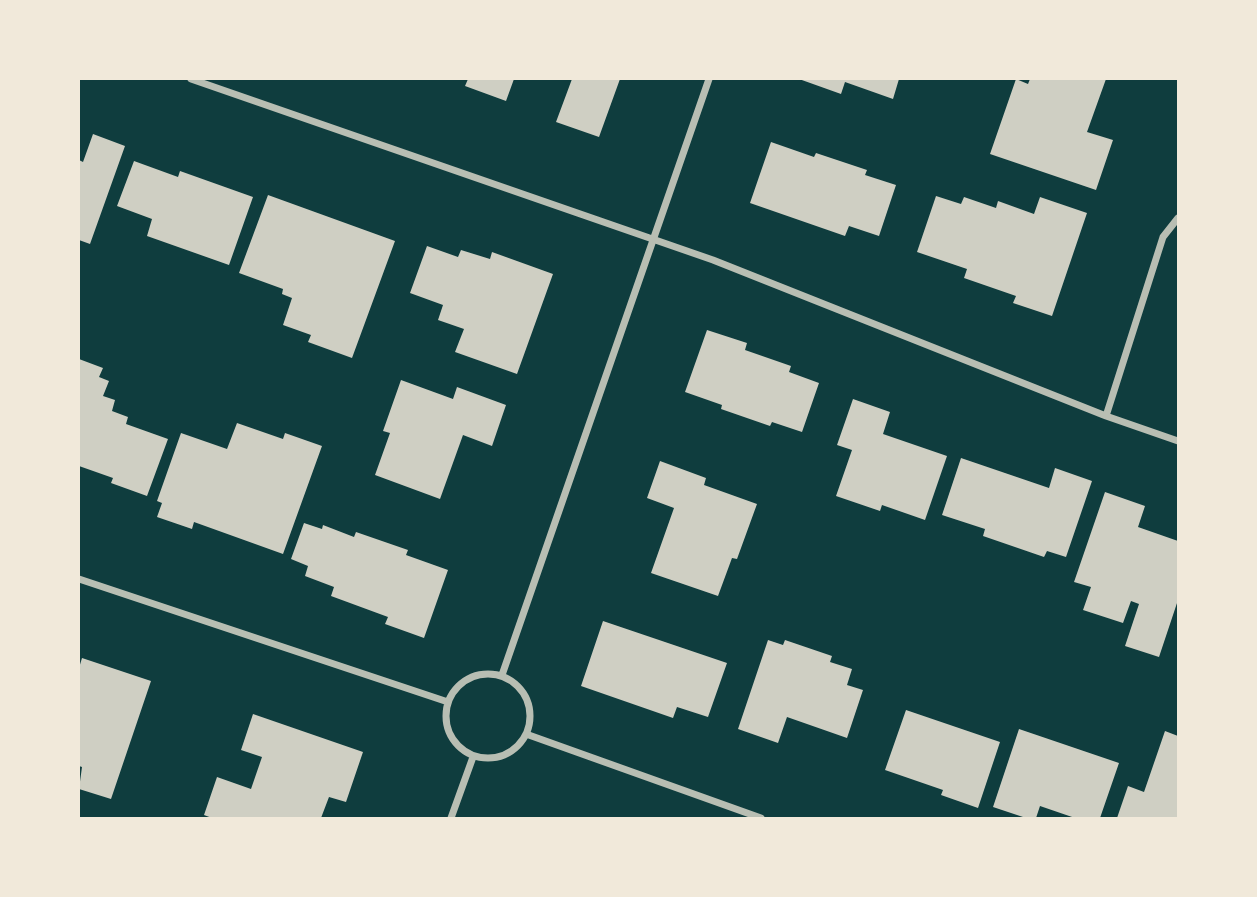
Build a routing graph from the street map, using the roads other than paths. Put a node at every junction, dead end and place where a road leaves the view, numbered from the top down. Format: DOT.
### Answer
graph roads {
  1 [pos="191,79"];
  2 [pos="709,79"];
  3 [pos="1178,218"];
  4 [pos="653,239"];
  5 [pos="1106,416"];
  6 [pos="1178,441"];
  7 [pos="79,579"];
  8 [pos="502,675"];
  9 [pos="448,702"];
  10 [pos="526,734"];
  11 [pos="473,757"];
  12 [pos="451,818"];
  13 [pos="761,818"];
  1 -- 4 [label="street"];
  2 -- 4 [label="street"];
  3 -- 5 [label="street"];
  4 -- 5 [label="street"];
  4 -- 8 [label="street"];
  5 -- 6 [label="street"];
  7 -- 9 [label="street"];
  8 -- 9 [label="street"];
  8 -- 10 [label="street"];
  9 -- 11 [label="street"];
  10 -- 11 [label="street"];
  10 -- 13 [label="street"];
  11 -- 12 [label="street"];
}
